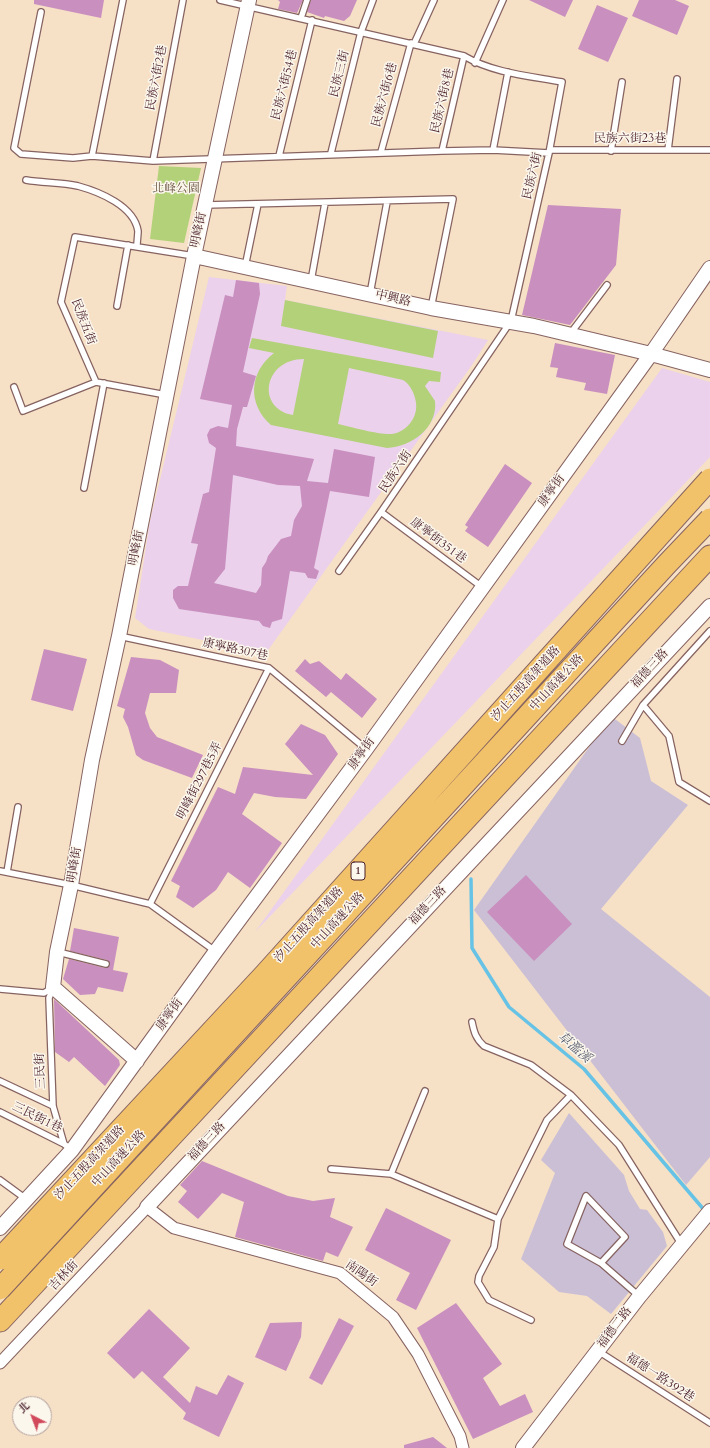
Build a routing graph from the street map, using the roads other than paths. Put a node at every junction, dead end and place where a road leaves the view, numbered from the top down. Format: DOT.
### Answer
graph roads {
  1 [pos="123,0"];
  2 [pos="183,0"];
  3 [pos="220,0"];
  4 [pos="307,0"];
  5 [pos="373,0"];
  6 [pos="434,0"];
  7 [pos="503,0"];
  8 [pos="248,3"];
  9 [pos="41,12"];
  10 [pos="301,18"];
  11 [pos="312,20"];
  12 [pos="361,32"];
  13 [pos="412,44"];
  14 [pos="464,56"];
  15 [pos="475,63"];
  16 [pos="508,72"];
  17 [pos="677,79"];
  18 [pos="622,82"];
  19 [pos="493,150"];
  20 [pos="668,150"];
  21 [pos="710,150"];
  22 [pos="442,151"];
  23 [pos="611,151"];
  24 [pos="381,152"];
  25 [pos="549,152"];
  26 [pos="332,153"];
  27 [pos="92,156"];
  28 [pos="279,156"];
  29 [pos="214,159"];
  30 [pos="153,160"];
  31 [pos="26,180"];
  32 [pos="387,202"];
  33 [pos="326,203"];
  34 [pos="258,204"];
  35 [pos="204,205"];
  36 [pos="75,237"];
  37 [pos="128,245"];
  38 [pos="137,246"];
  39 [pos="194,256"];
  40 [pos="245,267"];
  41 [pos="710,268"];
  42 [pos="311,281"];
  43 [pos="607,286"];
  44 [pos="370,294"];
  45 [pos="116,306"];
  46 [pos="431,308"];
  47 [pos="511,321"];
  48 [pos="570,334"];
  49 [pos="651,354"];
  50 [pos="710,370"];
  51 [pos="96,382"];
  52 [pos="104,383"];
  53 [pos="14,387"];
  54 [pos="166,396"];
  55 [pos="710,479"];
  56 [pos="84,488"];
  57 [pos="382,512"];
  58 [pos="710,519"];
  59 [pos="710,556"];
  60 [pos="339,571"];
  61 [pos="482,587"];
  62 [pos="710,606"];
  63 [pos="710,631"];
  64 [pos="119,636"];
  65 [pos="269,668"];
  66 [pos="643,705"];
  67 [pos="622,741"];
  68 [pos="366,749"];
  69 [pos="710,801"];
  70 [pos="18,807"];
  71 [pos="0,871"];
  72 [pos="7,872"];
  73 [pos="72,885"];
  74 [pos="150,904"];
  75 [pos="216,951"];
  76 [pos="57,952"];
  77 [pos="106,964"];
  78 [pos="53,987"];
  79 [pos="0,989"];
  80 [pos="472,1022"];
  81 [pos="137,1061"];
  82 [pos="0,1081"];
  83 [pos="425,1091"];
  84 [pos="571,1096"];
  85 [pos="53,1106"];
  86 [pos="0,1112"];
  87 [pos="68,1147"];
  88 [pos="331,1169"];
  89 [pos="391,1174"];
  90 [pos="0,1180"];
  91 [pos="27,1200"];
  92 [pos="147,1207"];
  93 [pos="706,1215"];
  94 [pos="498,1219"];
  95 [pos="0,1228"];
  96 [pos="682,1245"];
  97 [pos="0,1259"];
  98 [pos="601,1263"];
  99 [pos="0,1289"];
  100 [pos="640,1296"];
  101 [pos="531,1320"];
  102 [pos="0,1321"];
  103 [pos="598,1351"];
  104 [pos="0,1363"];
  105 [pos="710,1423"];
  106 [pos="463,1448"];
  107 [pos="523,1448"];
  1 -- 27 [label="lane"];
  2 -- 30 [label="lane, 民族六街2巷"];
  3 -- 8 [label="lane, 民族六街"];
  4 -- 10 [label="lane"];
  5 -- 12 [label="lane, 民族三街"];
  6 -- 13 [label="lane, 民族六街6巷"];
  7 -- 15 [label="lane"];
  8 -- 10 [label="lane, 民族六街"];
  8 -- 29 [label="street, 明峰街"];
  9 -- 27 [label="lane, 民族六街23巷"];
  10 -- 11 [label="lane, 民族六街"];
  11 -- 12 [label="lane, 民族六街"];
  11 -- 28 [label="lane, 民族六街54巷"];
  12 -- 13 [label="lane, 民族六街"];
  12 -- 26 [label="lane, 民族三街"];
  13 -- 14 [label="lane, 民族六街"];
  13 -- 24 [label="lane, 民族六街6巷"];
  14 -- 15 [label="lane, 民族六街"];
  14 -- 22 [label="lane, 民族六街8巷"];
  15 -- 16 [label="lane, 民族六街"];
  16 -- 19 [label="lane"];
  16 -- 25 [label="lane, 民族六街"];
  17 -- 20 [label="lane"];
  18 -- 23 [label="lane"];
  19 -- 22 [label="lane, 民族六街23巷"];
  19 -- 25 [label="lane, 民族六街23巷"];
  20 -- 21 [label="lane, 民族六街23巷"];
  20 -- 23 [label="lane, 民族六街23巷"];
  22 -- 24 [label="lane, 民族六街23巷"];
  23 -- 25 [label="lane, 民族六街23巷"];
  24 -- 26 [label="lane, 民族六街23巷"];
  25 -- 47 [label="lane, 民族六街"];
  26 -- 28 [label="lane, 民族六街23巷"];
  27 -- 30 [label="lane, 民族六街23巷"];
  28 -- 29 [label="lane, 民族六街23巷"];
  29 -- 30 [label="lane, 民族六街23巷"];
  29 -- 35 [label="street, 明峰街"];
  31 -- 38 [label="lane"];
  32 -- 33 [label="lane"];
  32 -- 44 [label="lane"];
  32 -- 46 [label="lane"];
  33 -- 34 [label="lane"];
  33 -- 42 [label="lane"];
  34 -- 35 [label="lane"];
  34 -- 40 [label="lane"];
  35 -- 39 [label="street, 明峰街"];
  36 -- 37 [label="lane, 中興路"];
  36 -- 51 [label="lane, 民族五街"];
  37 -- 38 [label="lane, 中興路"];
  37 -- 45 [label="lane"];
  38 -- 39 [label="lane, 中興路"];
  39 -- 40 [label="street, 中興路"];
  39 -- 54 [label="street, 明峰街"];
  40 -- 42 [label="street, 中興路"];
  41 -- 49 [label="street, 康寧街"];
  42 -- 44 [label="street, 中興路"];
  43 -- 48 [label="lane"];
  44 -- 46 [label="street, 中興路"];
  46 -- 47 [label="street, 中興路"];
  47 -- 48 [label="street, 中興路"];
  47 -- 57 [label="lane, 民族六街"];
  48 -- 49 [label="street, 中興路"];
  49 -- 50 [label="street, 中興路"];
  49 -- 61 [label="street, 康寧街"];
  51 -- 52 [label="lane"];
  51 -- 53 [label="lane"];
  52 -- 54 [label="lane"];
  52 -- 56 [label="lane"];
  54 -- 64 [label="street, 明峰街"];
  55 -- 97 [label="highway, 汐止五股高架道路 / 1, bridge"];
  57 -- 60 [label="lane, 民族六街"];
  57 -- 61 [label="lane, 康寧街351巷"];
  58 -- 99 [label="highway, 中山高速公路 / 1, bridge"];
  59 -- 102 [label="highway, 中山高速公路"];
  61 -- 68 [label="street, 康寧街"];
  62 -- 92 [label="street, 福德三路"];
  63 -- 66 [label="lane"];
  64 -- 65 [label="lane, 康寧路307巷"];
  64 -- 73 [label="street, 明峰街"];
  65 -- 68 [label="lane, 康寧路307巷"];
  65 -- 74 [label="lane, 明峰街297巷5弄"];
  66 -- 67 [label="lane"];
  66 -- 69 [label="lane"];
  68 -- 75 [label="street, 康寧街"];
  70 -- 72 [label="lane"];
  71 -- 72 [label="lane"];
  72 -- 73 [label="lane"];
  73 -- 74 [label="lane"];
  73 -- 76 [label="street, 明峰街"];
  74 -- 75 [label="lane"];
  75 -- 81 [label="street, 康寧街"];
  76 -- 77 [label="lane"];
  76 -- 78 [label="street, 明峰街"];
  78 -- 79 [label="lane"];
  78 -- 81 [label="street"];
  78 -- 85 [label="lane, 三民街"];
  80 -- 84 [label="lane"];
  81 -- 87 [label="street, 康寧街"];
  82 -- 85 [label="lane"];
  83 -- 89 [label="lane"];
  84 -- 94 [label="lane"];
  84 -- 96 [label="lane"];
  85 -- 87 [label="lane, 三民街"];
  86 -- 87 [label="lane, 三民街1巷"];
  87 -- 91 [label="street, 康寧街"];
  88 -- 89 [label="lane"];
  89 -- 94 [label="lane"];
  90 -- 91 [label="lane"];
  91 -- 95 [label="street, 康寧街"];
  92 -- 104 [label="street, 吉林街"];
  92 -- 106 [label="street, 南陽街"];
  93 -- 96 [label="street, 福德二路"];
  94 -- 101 [label="lane"];
  96 -- 100 [label="street, 福德二路"];
  98 -- 98 [label="lane"];
  98 -- 100 [label="lane"];
  100 -- 103 [label="street, 福德二路"];
  103 -- 105 [label="lane, 福德一路392巷"];
  103 -- 107 [label="street, 福德二路"];
}
